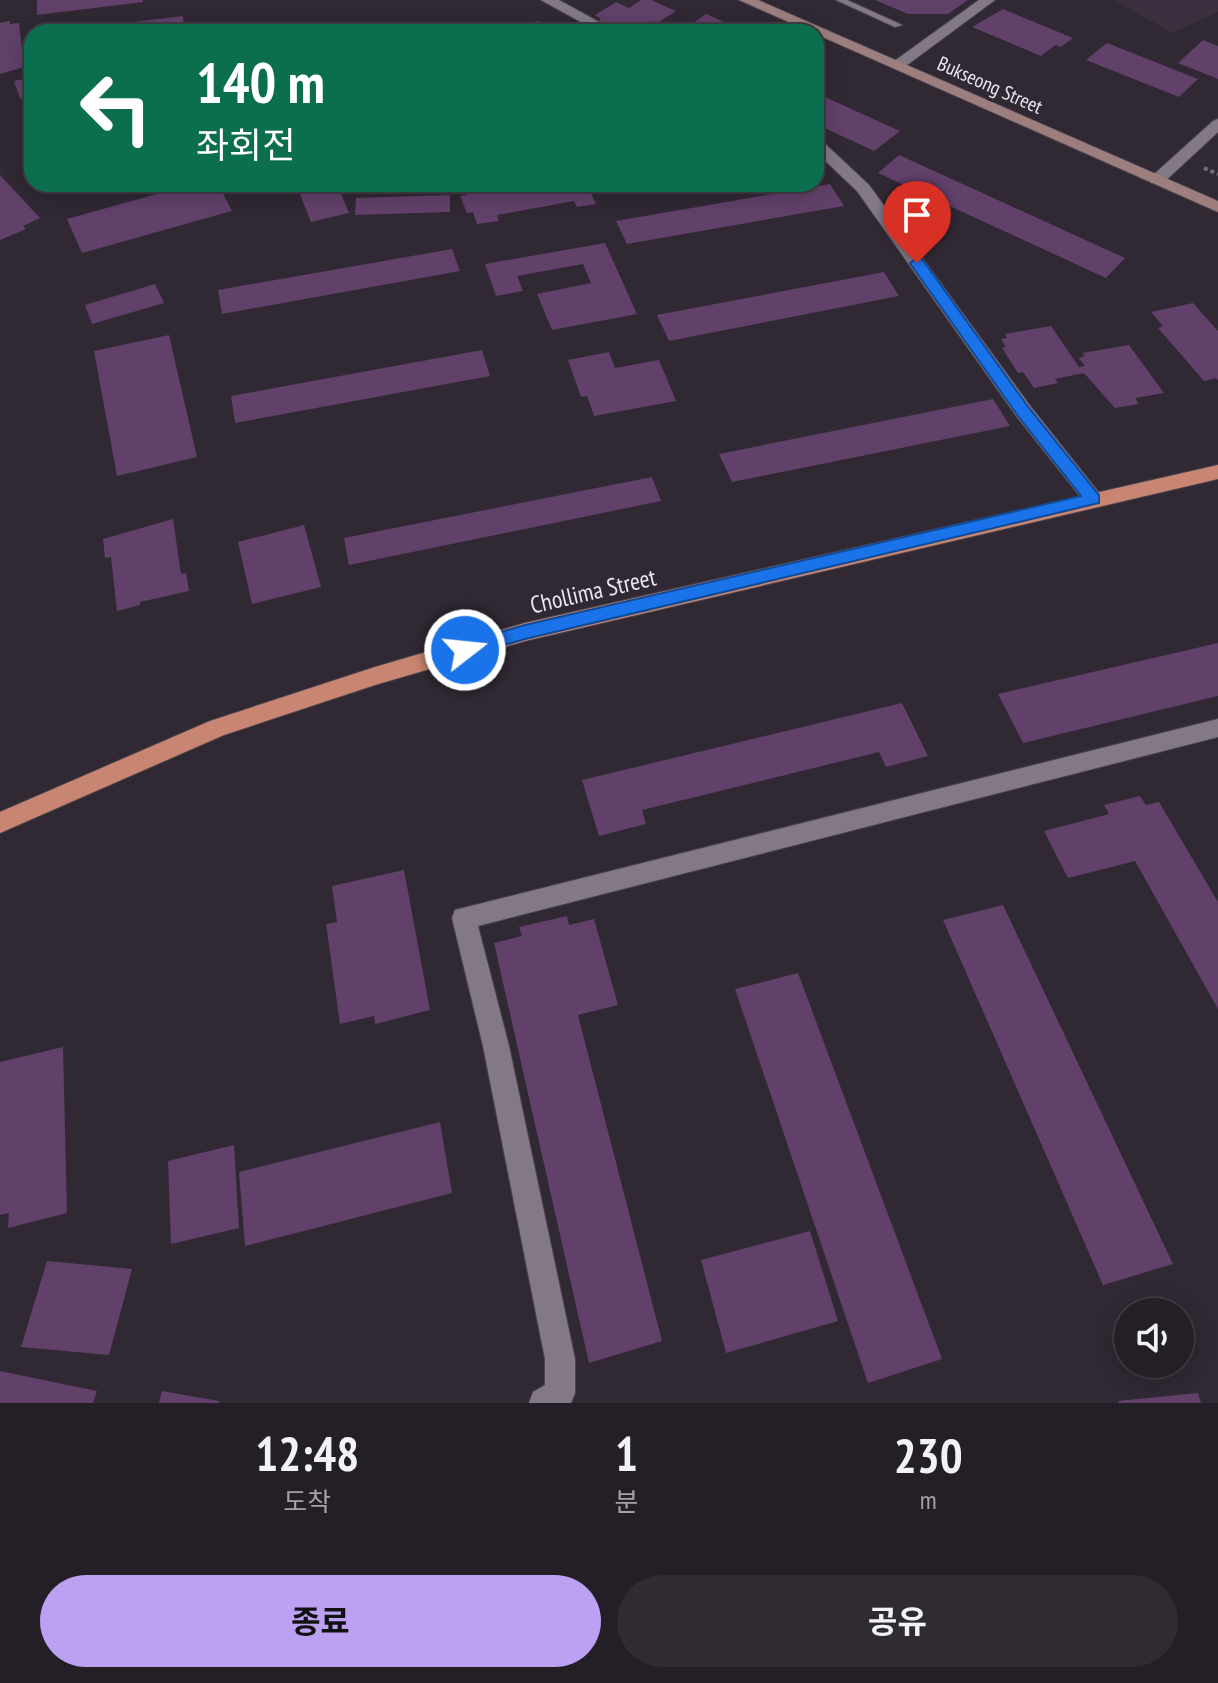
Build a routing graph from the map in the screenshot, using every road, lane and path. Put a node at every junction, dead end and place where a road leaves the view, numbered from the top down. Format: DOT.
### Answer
graph roads {
  1 [pos="548,0"];
  2 [pos="746,0"];
  3 [pos="840,0"];
  4 [pos="988,0"];
  5 [pos="594,24"];
  6 [pos="802,24"];
  7 [pos="898,25"];
  8 [pos="824,33"];
  9 [pos="898,65"];
  10 [pos="1218,124"];
  11 [pos="824,151"];
  12 [pos="1157,180"];
  13 [pos="1218,207"];
  14 [pos="1218,472"];
  15 [pos="1093,499"];
  16 [pos="1218,728"];
  17 [pos="0,823"];
  18 [pos="544,1403"];
  1 -- 5 [label="street"];
  2 -- 6 [label="main road, Bukseong Street"];
  3 -- 7 [label="lane"];
  4 -- 9 [label="street"];
  8 -- 9 [label="main road, Bukseong Street"];
  9 -- 12 [label="main road, Bukseong Street"];
  10 -- 12 [label="street"];
  11 -- 15 [label="street"];
  12 -- 13 [label="main road, Bukseong Street"];
  14 -- 15 [label="highway, Chollima Street"];
  15 -- 17 [label="highway, Chollima Street"];
  16 -- 18 [label="street"];
}
